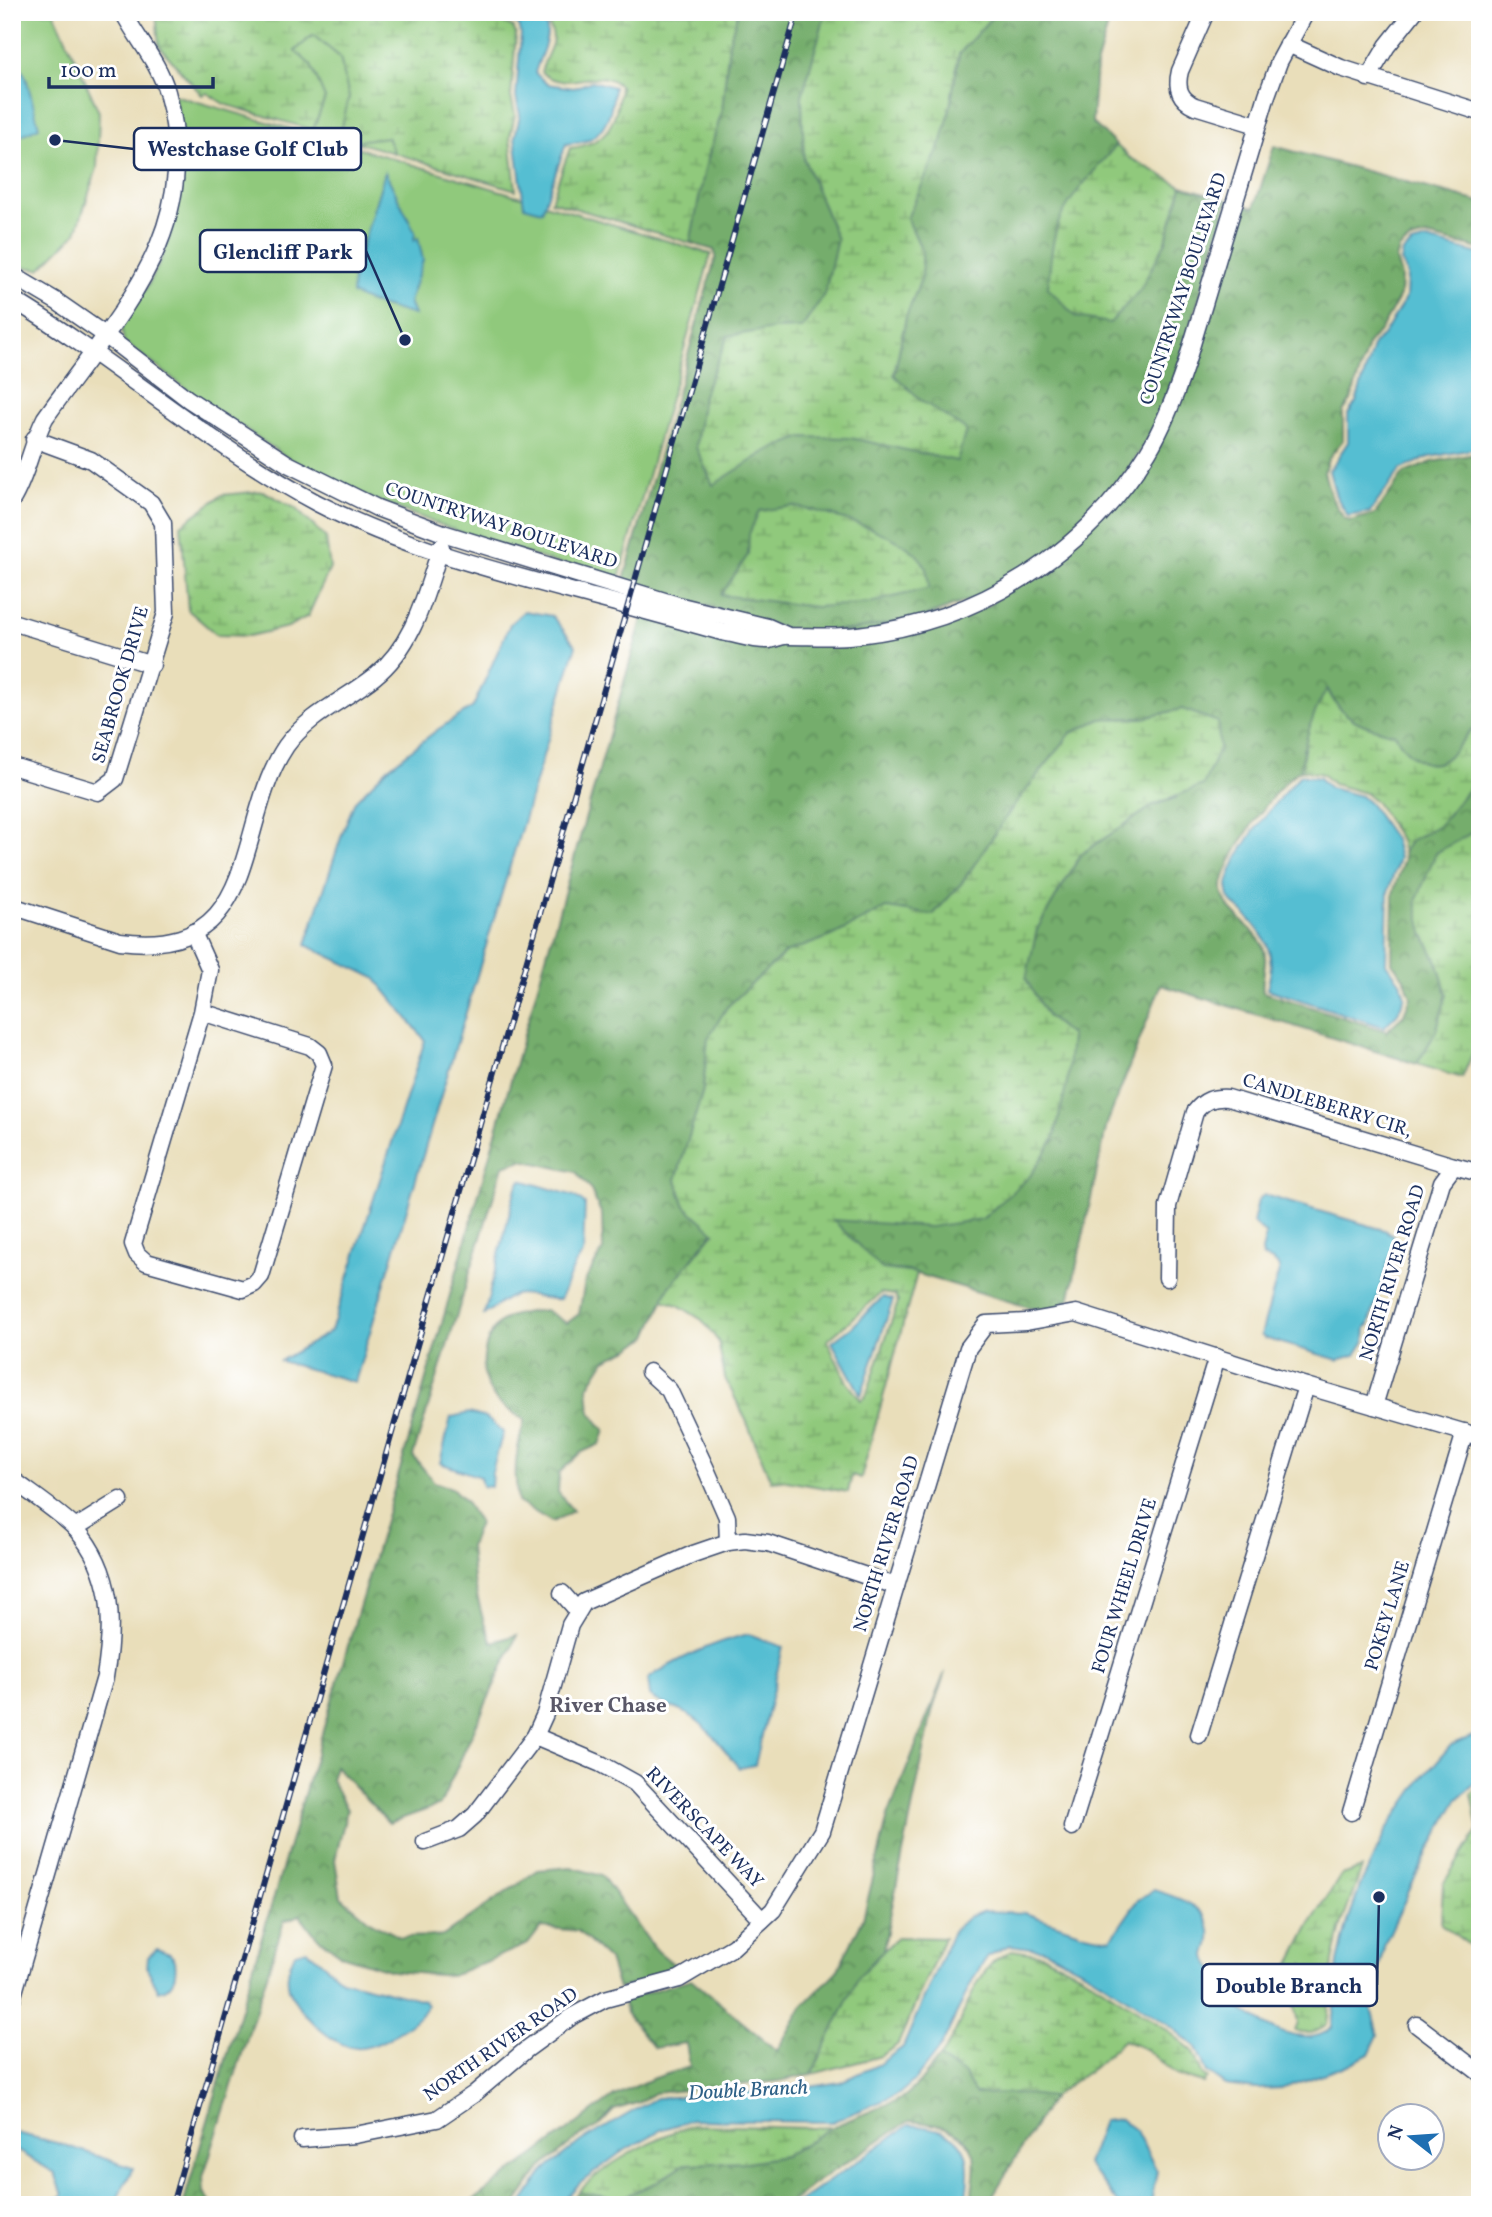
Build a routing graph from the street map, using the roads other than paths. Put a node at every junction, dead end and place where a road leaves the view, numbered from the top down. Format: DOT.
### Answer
graph roads {
  1 [pos="123,12"];
  2 [pos="1206,12"];
  3 [pos="1306,12"];
  4 [pos="1414,12"];
  5 [pos="1288,44"];
  6 [pos="1368,78"];
  7 [pos="1480,112"];
  8 [pos="1257,125"];
  9 [pos="12,275"];
  10 [pos="12,296"];
  11 [pos="117,317"];
  12 [pos="86,321"];
  13 [pos="74,338"];
  14 [pos="101,347"];
  15 [pos="124,349"];
  16 [pos="82,366"];
  17 [pos="204,409"];
  18 [pos="34,439"];
  19 [pos="12,500"];
  20 [pos="446,534"];
  21 [pos="439,555"];
  22 [pos="12,622"];
  23 [pos="786,635"];
  24 [pos="152,665"];
  25 [pos="12,766"];
  26 [pos="12,906"];
  27 [pos="193,932"];
  28 [pos="202,1012"];
  29 [pos="1454,1166"];
  30 [pos="1480,1173"];
  31 [pos="1167,1278"];
  32 [pos="1217,1357"];
  33 [pos="649,1371"];
  34 [pos="1306,1385"];
  35 [pos="1374,1406"];
  36 [pos="1472,1435"];
  37 [pos="12,1479"];
  38 [pos="120,1500"];
  39 [pos="75,1528"];
  40 [pos="729,1542"];
  41 [pos="896,1586"];
  42 [pos="562,1593"];
  43 [pos="578,1610"];
  44 [pos="1199,1735"];
  45 [pos="535,1736"];
  46 [pos="1351,1812"];
  47 [pos="1072,1827"];
  48 [pos="425,1842"];
  49 [pos="762,1920"];
  50 [pos="12,1999"];
  51 [pos="1417,2025"];
  52 [pos="1480,2073"];
  53 [pos="302,2139"];
  1 -- 11 [label="street"];
  2 -- 8 [label="street"];
  3 -- 5 [label="street, COUNTRYWAY BOULEVARD"];
  4 -- 6 [label="street"];
  5 -- 6 [label="street"];
  5 -- 8 [label="street, COUNTRYWAY BOULEVARD"];
  6 -- 7 [label="street"];
  8 -- 23 [label="street, COUNTRYWAY BOULEVARD"];
  9 -- 12 [label="street, COUNTRYWAY BOULEVARD"];
  10 -- 13 [label="street, COUNTRYWAY BOULEVARD"];
  10 -- 14 [label="street"];
  11 -- 12 [label="street"];
  11 -- 14 [label="street"];
  11 -- 15 [label="street"];
  12 -- 14 [label="street, COUNTRYWAY BOULEVARD"];
  13 -- 14 [label="street, COUNTRYWAY BOULEVARD"];
  13 -- 16 [label="street"];
  14 -- 15 [label="street, COUNTRYWAY BOULEVARD"];
  14 -- 16 [label="street"];
  14 -- 17 [label="street"];
  14 -- 21 [label="street, COUNTRYWAY BOULEVARD"];
  15 -- 17 [label="street, COUNTRYWAY BOULEVARD"];
  16 -- 18 [label="street"];
  17 -- 20 [label="street, COUNTRYWAY BOULEVARD"];
  18 -- 19 [label="street"];
  18 -- 24 [label="street, SEABROOK DRIVE"];
  20 -- 21 [label="street"];
  20 -- 23 [label="street, COUNTRYWAY BOULEVARD"];
  21 -- 23 [label="street, COUNTRYWAY BOULEVARD"];
  21 -- 27 [label="street"];
  22 -- 24 [label="street"];
  24 -- 25 [label="street, SEABROOK DRIVE"];
  26 -- 27 [label="street"];
  27 -- 28 [label="street"];
  28 -- 28 [label="street"];
  29 -- 30 [label="street"];
  29 -- 31 [label="street, CANDLEBERRY CIR,"];
  29 -- 35 [label="street, NORTH RIVER ROAD"];
  32 -- 34 [label="street, NORTH RIVER ROAD"];
  32 -- 41 [label="street, NORTH RIVER ROAD"];
  32 -- 47 [label="street, FOUR WHEEL DRIVE"];
  33 -- 40 [label="street"];
  34 -- 35 [label="street, NORTH RIVER ROAD"];
  34 -- 44 [label="street"];
  35 -- 36 [label="street"];
  36 -- 46 [label="street, POKEY LANE"];
  37 -- 39 [label="street"];
  38 -- 39 [label="street"];
  39 -- 50 [label="street"];
  40 -- 41 [label="street"];
  40 -- 43 [label="street"];
  41 -- 49 [label="street, NORTH RIVER ROAD"];
  42 -- 43 [label="street"];
  43 -- 45 [label="street"];
  45 -- 48 [label="street"];
  45 -- 49 [label="street, RIVERSCAPE WAY"];
  49 -- 53 [label="street, NORTH RIVER ROAD"];
  51 -- 52 [label="street"];
}
